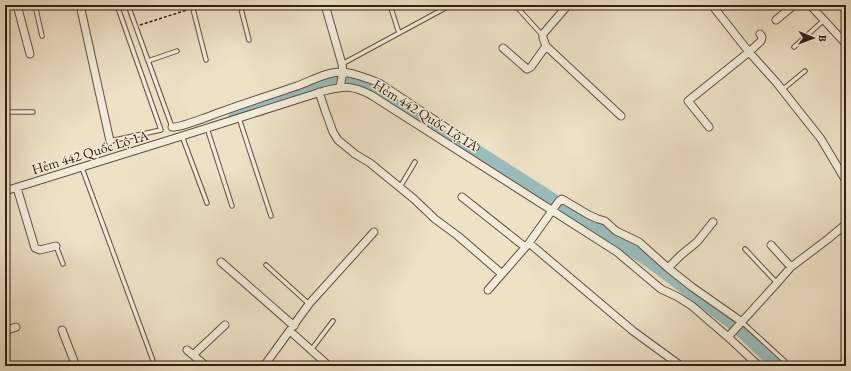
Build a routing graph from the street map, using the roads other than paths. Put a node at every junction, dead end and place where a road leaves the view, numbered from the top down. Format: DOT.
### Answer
graph roads {
  1 [pos="17,5"];
  2 [pos="35,5"];
  3 [pos="80,5"];
  4 [pos="118,5"];
  5 [pos="128,5"];
  6 [pos="240,5"];
  7 [pos="325,5"];
  8 [pos="390,5"];
  9 [pos="515,5"];
  10 [pos="568,5"];
  11 [pos="794,5"];
  12 [pos="810,5"];
  13 [pos="449,6"];
  14 [pos="193,7"];
  15 [pos="715,10"];
  16 [pos="776,20"];
  17 [pos="824,20"];
  18 [pos="399,33"];
  19 [pos="760,34"];
  20 [pos="42,36"];
  21 [pos="543,36"];
  22 [pos="249,40"];
  23 [pos="846,44"];
  24 [pos="546,46"];
  25 [pos="794,47"];
  26 [pos="503,48"];
  27 [pos="177,51"];
  28 [pos="749,52"];
  29 [pos="30,54"];
  30 [pos="206,60"];
  31 [pos="148,61"];
  32 [pos="342,68"];
  33 [pos="805,71"];
  34 [pos="341,84"];
  35 [pos="782,90"];
  36 [pos="319,92"];
  37 [pos="5,112"];
  38 [pos="33,112"];
  39 [pos="621,116"];
  40 [pos="239,118"];
  41 [pos="709,126"];
  42 [pos="172,127"];
  43 [pos="207,128"];
  44 [pos="182,136"];
  45 [pos="110,141"];
  46 [pos="474,147"];
  47 [pos="415,162"];
  48 [pos="82,168"];
  49 [pos="846,181"];
  50 [pos="400,187"];
  51 [pos="17,188"];
  52 [pos="5,191"];
  53 [pos="462,197"];
  54 [pos="207,203"];
  55 [pos="232,206"];
  56 [pos="553,209"];
  57 [pos="271,216"];
  58 [pos="713,222"];
  59 [pos="846,224"];
  60 [pos="374,232"];
  61 [pos="527,245"];
  62 [pos="772,245"];
  63 [pos="56,246"];
  64 [pos="745,249"];
  65 [pos="221,262"];
  66 [pos="63,264"];
  67 [pos="266,265"];
  68 [pos="791,266"];
  69 [pos="668,268"];
  70 [pos="502,274"];
  71 [pos="777,283"];
  72 [pos="488,290"];
  73 [pos="309,304"];
  74 [pos="333,321"];
  75 [pos="740,323"];
  76 [pos="226,326"];
  77 [pos="16,327"];
  78 [pos="292,329"];
  79 [pos="62,330"];
  80 [pos="5,331"];
  81 [pos="730,335"];
  82 [pos="311,350"];
  83 [pos="76,366"];
  84 [pos="155,366"];
  85 [pos="206,366"];
  86 [pos="264,366"];
  87 [pos="329,366"];
  88 [pos="680,366"];
  89 [pos="759,366"];
  90 [pos="790,366"];
  1 -- 29 [label="street"];
  2 -- 20 [label="lane"];
  3 -- 45 [label="street"];
  4 -- 45 [label="lane"];
  5 -- 31 [label="lane"];
  6 -- 22 [label="lane"];
  7 -- 32 [label="street"];
  8 -- 18 [label="lane"];
  9 -- 21 [label="lane"];
  10 -- 21 [label="street"];
  11 -- 16 [label="street"];
  12 -- 17 [label="street"];
  13 -- 18 [label="lane"];
  14 -- 30 [label="lane"];
  15 -- 28 [label="street"];
  17 -- 23 [label="street"];
  17 -- 25 [label="lane"];
  18 -- 32 [label="lane"];
  19 -- 28 [label="street"];
  21 -- 24 [label="street"];
  24 -- 26 [label="street"];
  24 -- 39 [label="street"];
  27 -- 31 [label="lane"];
  28 -- 35 [label="street"];
  28 -- 41 [label="street"];
  31 -- 42 [label="lane"];
  32 -- 34 [label="street"];
  32 -- 42 [label="street"];
  32 -- 46 [label="street"];
  33 -- 35 [label="lane"];
  34 -- 36 [label="street, Hẻm 442 Quốc Lộ 1A"];
  34 -- 56 [label="street, Hẻm 442 Quốc Lộ 1A"];
  35 -- 49 [label="street"];
  36 -- 40 [label="street, Hẻm 442 Quốc Lộ 1A"];
  36 -- 50 [label="street"];
  37 -- 38 [label="lane"];
  40 -- 43 [label="street, Hẻm 442 Quốc Lộ 1A"];
  40 -- 57 [label="lane"];
  43 -- 44 [label="street, Hẻm 442 Quốc Lộ 1A"];
  43 -- 55 [label="lane"];
  44 -- 48 [label="street, Hẻm 442 Quốc Lộ 1A"];
  44 -- 54 [label="lane"];
  47 -- 50 [label="lane"];
  48 -- 51 [label="street, Hẻm 442 Quốc Lộ 1A"];
  48 -- 84 [label="lane"];
  50 -- 70 [label="street"];
  51 -- 52 [label="street, Hẻm 442 Quốc Lộ 1A"];
  51 -- 63 [label="street"];
  53 -- 61 [label="street"];
  56 -- 61 [label="street"];
  56 -- 69 [label="street"];
  56 -- 81 [label="street, Hẻm 442 Quốc Lộ 1A"];
  58 -- 69 [label="street"];
  59 -- 68 [label="street"];
  60 -- 73 [label="street"];
  61 -- 70 [label="street"];
  61 -- 88 [label="street"];
  62 -- 68 [label="street"];
  63 -- 66 [label="lane"];
  64 -- 71 [label="lane"];
  65 -- 78 [label="street"];
  67 -- 73 [label="lane"];
  68 -- 71 [label="street"];
  69 -- 75 [label="street"];
  70 -- 72 [label="street"];
  71 -- 75 [label="street"];
  73 -- 78 [label="street"];
  74 -- 82 [label="lane"];
  75 -- 81 [label="street"];
  75 -- 90 [label="lane"];
  76 -- 85 [label="street"];
  77 -- 80 [label="street"];
  78 -- 82 [label="street"];
  78 -- 86 [label="street"];
  79 -- 83 [label="street"];
  81 -- 89 [label="street, Hẻm 442 Quốc Lộ 1A"];
  82 -- 87 [label="street"];
}
